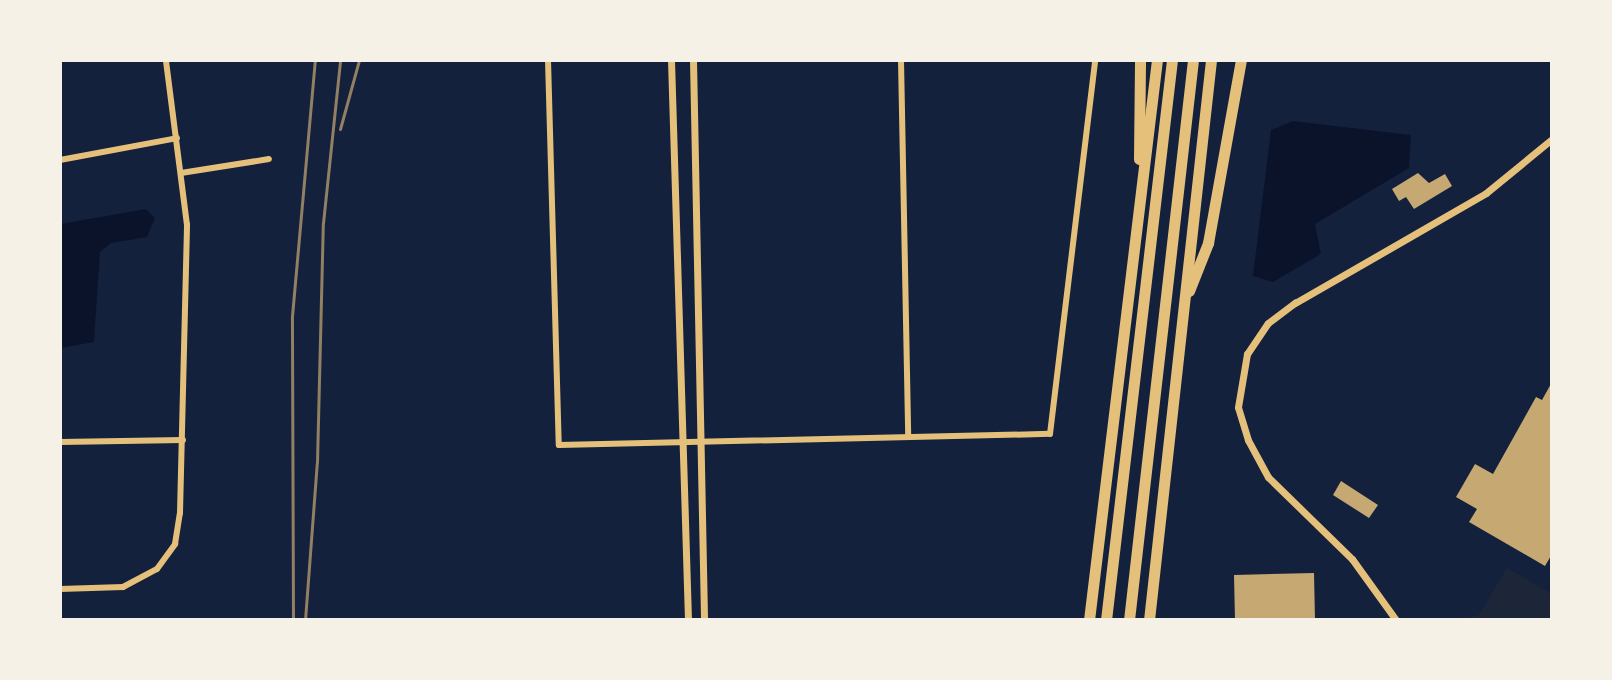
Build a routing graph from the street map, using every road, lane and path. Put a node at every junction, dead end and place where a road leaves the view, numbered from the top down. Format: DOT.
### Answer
graph roads {
  1 [pos="166,60"];
  2 [pos="548,60"];
  3 [pos="671,60"];
  4 [pos="693,60"];
  5 [pos="901,60"];
  6 [pos="1095,60"];
  7 [pos="1140,60"];
  8 [pos="1157,60"];
  9 [pos="1172,60"];
  10 [pos="1193,60"];
  11 [pos="1211,60"];
  12 [pos="1241,60"];
  13 [pos="177,138"];
  14 [pos="1552,139"];
  15 [pos="269,159"];
  16 [pos="60,160"];
  17 [pos="181,173"];
  18 [pos="1141,187"];
  19 [pos="1183,307"];
  20 [pos="908,436"];
  21 [pos="183,440"];
  22 [pos="702,441"];
  23 [pos="60,442"];
  24 [pos="680,442"];
  25 [pos="60,589"];
  26 [pos="688,620"];
  27 [pos="704,620"];
  28 [pos="1089,620"];
  29 [pos="1106,620"];
  30 [pos="1129,620"];
  31 [pos="1149,620"];
  32 [pos="1396,620"];
  1 -- 13 [label="street"];
  2 -- 24 [label="street"];
  3 -- 24 [label="street"];
  4 -- 22 [label="street"];
  5 -- 20 [label="street"];
  6 -- 20 [label="street"];
  7 -- 18 [label="highway"];
  8 -- 18 [label="highway"];
  9 -- 29 [label="highway"];
  10 -- 30 [label="highway"];
  11 -- 19 [label="highway"];
  12 -- 19 [label="highway"];
  13 -- 16 [label="street"];
  13 -- 17 [label="street"];
  14 -- 32 [label="street"];
  15 -- 17 [label="street"];
  17 -- 21 [label="street"];
  18 -- 28 [label="highway"];
  19 -- 31 [label="highway"];
  20 -- 22 [label="street"];
  21 -- 23 [label="street"];
  21 -- 25 [label="street"];
  22 -- 24 [label="street"];
  22 -- 27 [label="street"];
  24 -- 26 [label="street"];
}
